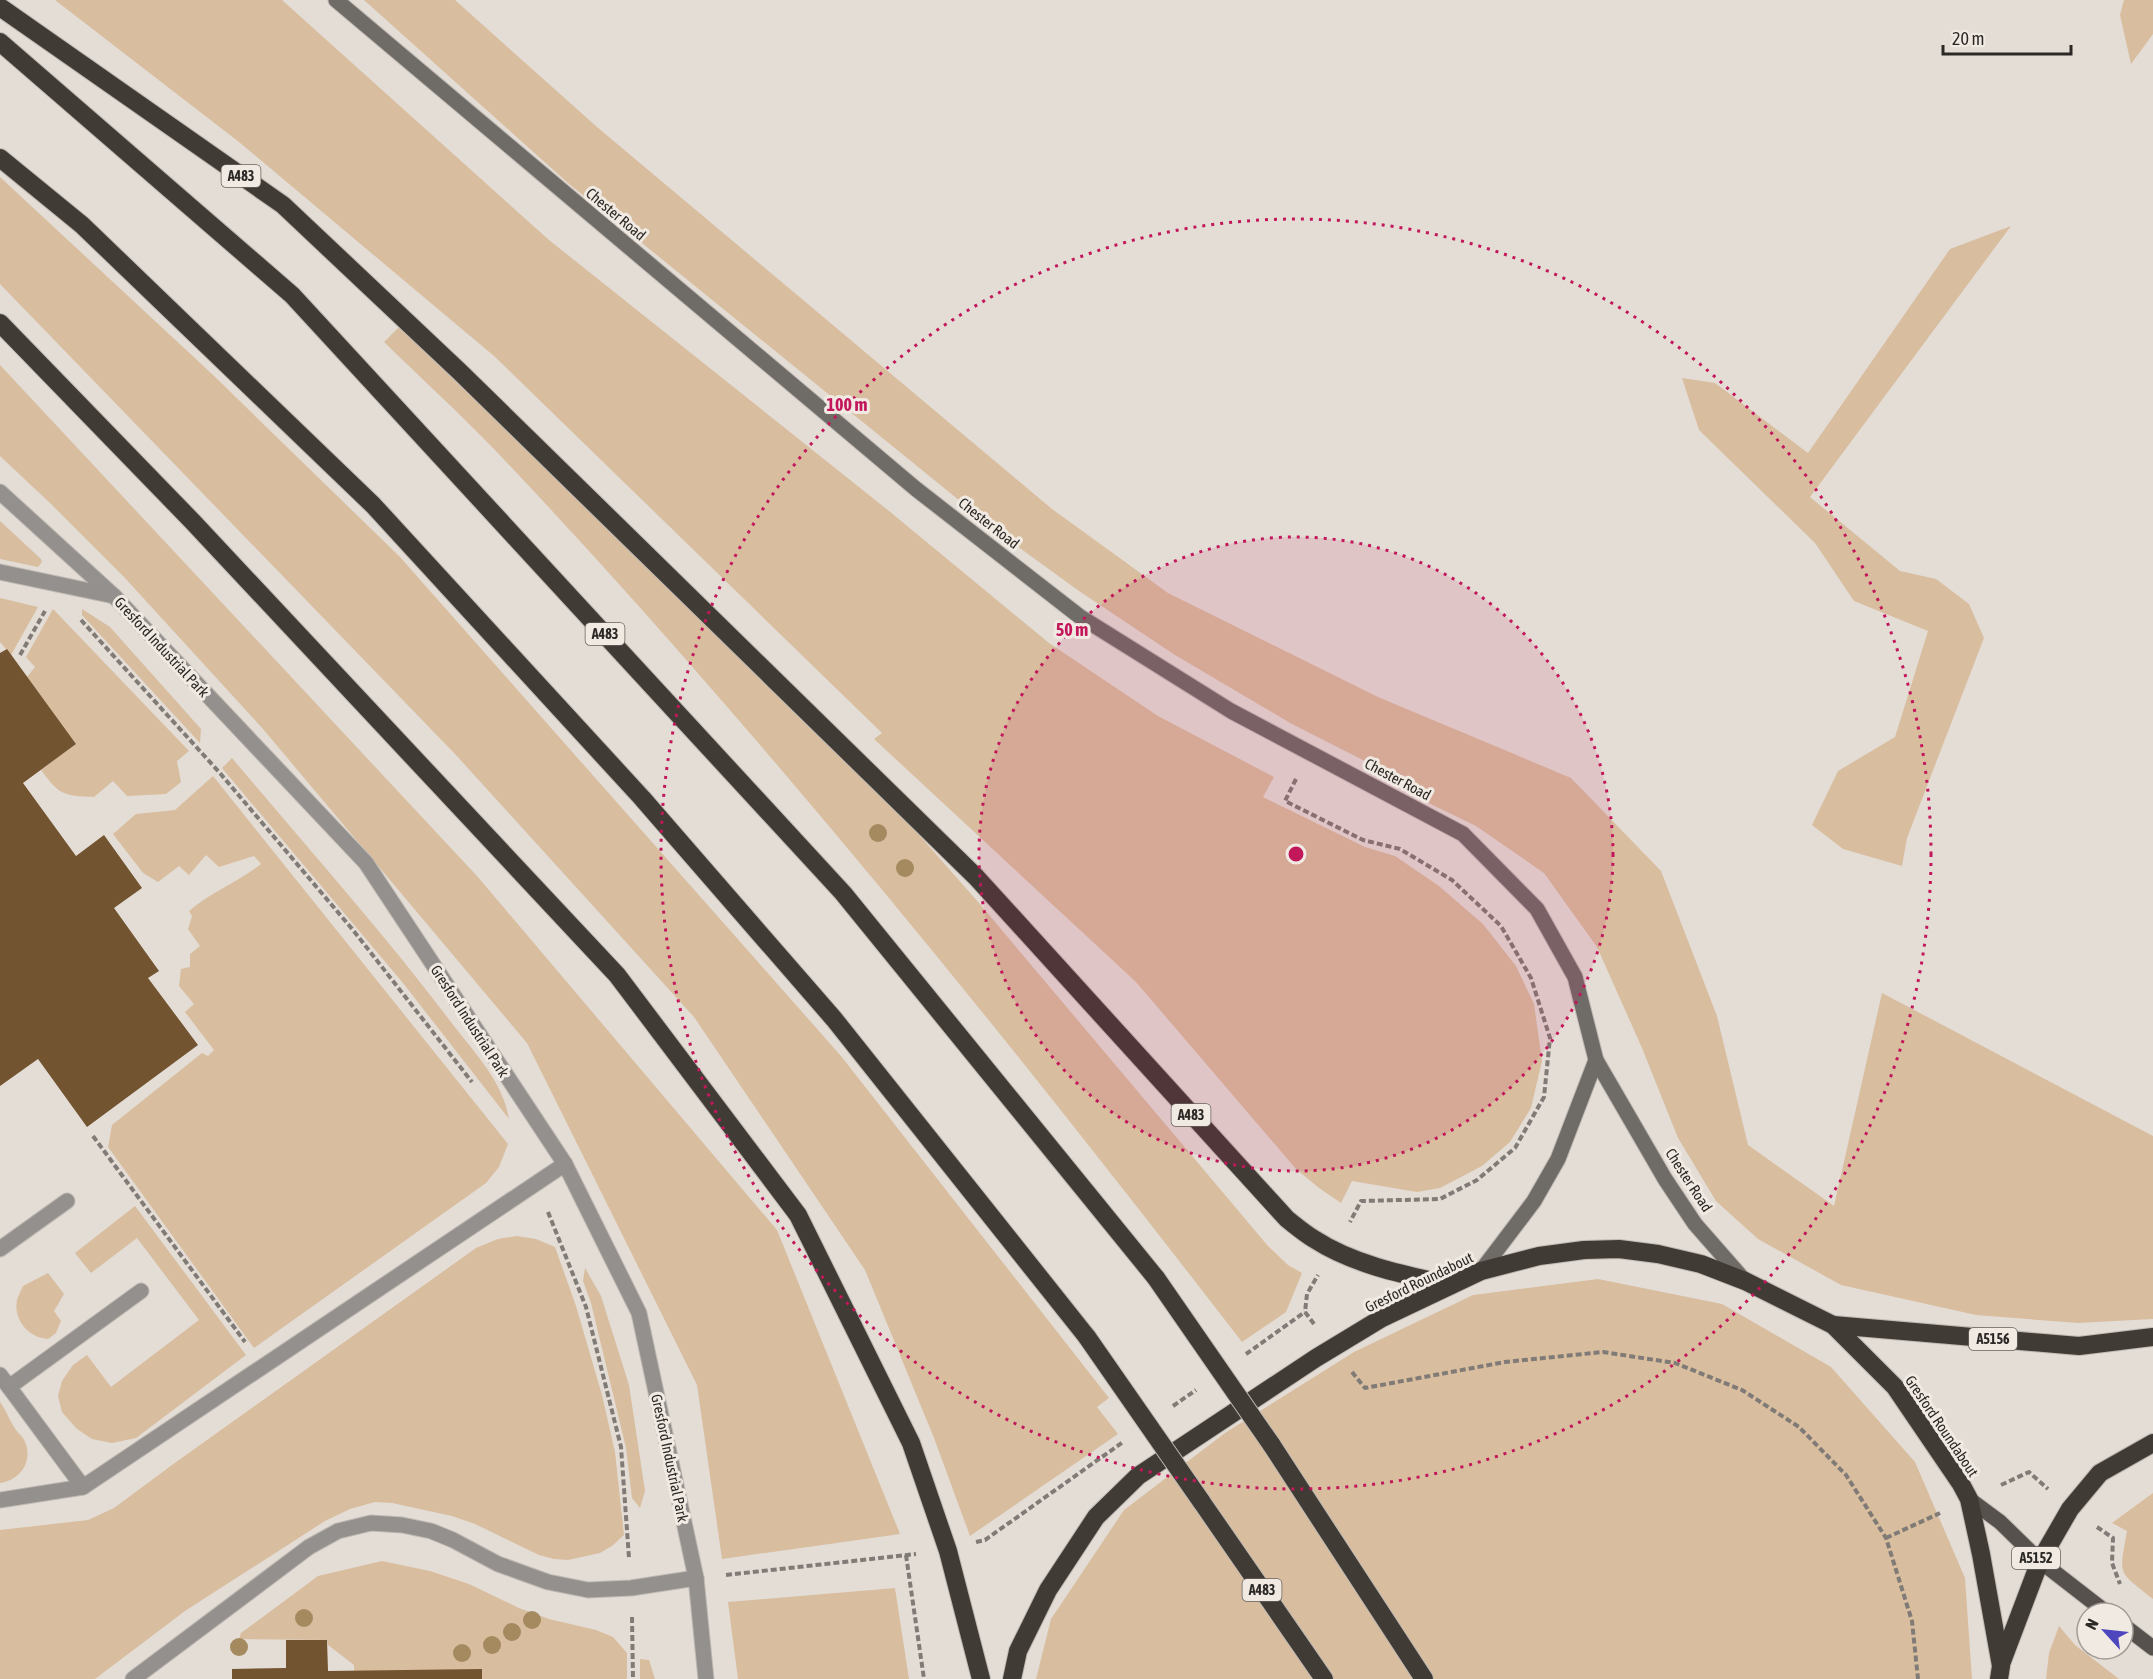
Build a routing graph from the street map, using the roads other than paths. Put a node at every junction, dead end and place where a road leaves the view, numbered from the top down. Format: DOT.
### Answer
graph roads {
  1 [pos="336,0"];
  2 [pos="0,7"];
  3 [pos="0,42"];
  4 [pos="0,158"];
  5 [pos="0,323"];
  6 [pos="0,492"];
  7 [pos="0,572"];
  8 [pos="114,596"];
  9 [pos="1596,1060"];
  10 [pos="565,1164"];
  11 [pos="67,1201"];
  12 [pos="0,1249"];
  13 [pos="1480,1271"];
  14 [pos="1745,1281"];
  15 [pos="1451,1285"];
  16 [pos="141,1291"];
  17 [pos="1833,1325"];
  18 [pos="2153,1337"];
  19 [pos="5,1381"];
  20 [pos="2153,1443"];
  21 [pos="83,1487"];
  22 [pos="1969,1499"];
  23 [pos="0,1500"];
  24 [pos="2040,1561"];
  25 [pos="696,1578"];
  26 [pos="2092,1601"];
  27 [pos="2135,1634"];
  28 [pos="2153,1648"];
  29 [pos="2000,1672"];
  30 [pos="133,1679"];
  31 [pos="706,1679"];
  32 [pos="981,1679"];
  33 [pos="1012,1679"];
  34 [pos="1324,1679"];
  35 [pos="1424,1679"];
  1 -- 9 [label="main road, Chester Road"];
  2 -- 15 [label="highway, A483"];
  3 -- 35 [label="highway, A483, bridge"];
  4 -- 34 [label="highway, A483, bridge"];
  5 -- 32 [label="highway"];
  6 -- 8 [label="lane, Gresford Industrial Park"];
  7 -- 8 [label="lane"];
  8 -- 10 [label="lane, Gresford Industrial Park"];
  9 -- 13 [label="main road"];
  9 -- 14 [label="main road, Chester Road"];
  10 -- 21 [label="lane"];
  10 -- 25 [label="lane, Gresford Industrial Park"];
  11 -- 12 [label="lane"];
  13 -- 14 [label="highway, Gresford Roundabout"];
  13 -- 15 [label="highway, Gresford Roundabout"];
  14 -- 17 [label="highway, Gresford Roundabout"];
  15 -- 33 [label="highway, Gresford Roundabout"];
  16 -- 19 [label="lane"];
  17 -- 18 [label="highway, A5156"];
  17 -- 22 [label="highway, Gresford Roundabout"];
  19 -- 21 [label="lane"];
  20 -- 24 [label="highway"];
  21 -- 23 [label="lane"];
  22 -- 24 [label="main road, A5152"];
  22 -- 29 [label="highway, Gresford Roundabout"];
  24 -- 26 [label="main road, A5152"];
  24 -- 29 [label="highway"];
  25 -- 30 [label="lane"];
  25 -- 31 [label="lane, Gresford Industrial Park"];
  27 -- 28 [label="main road"];
}
